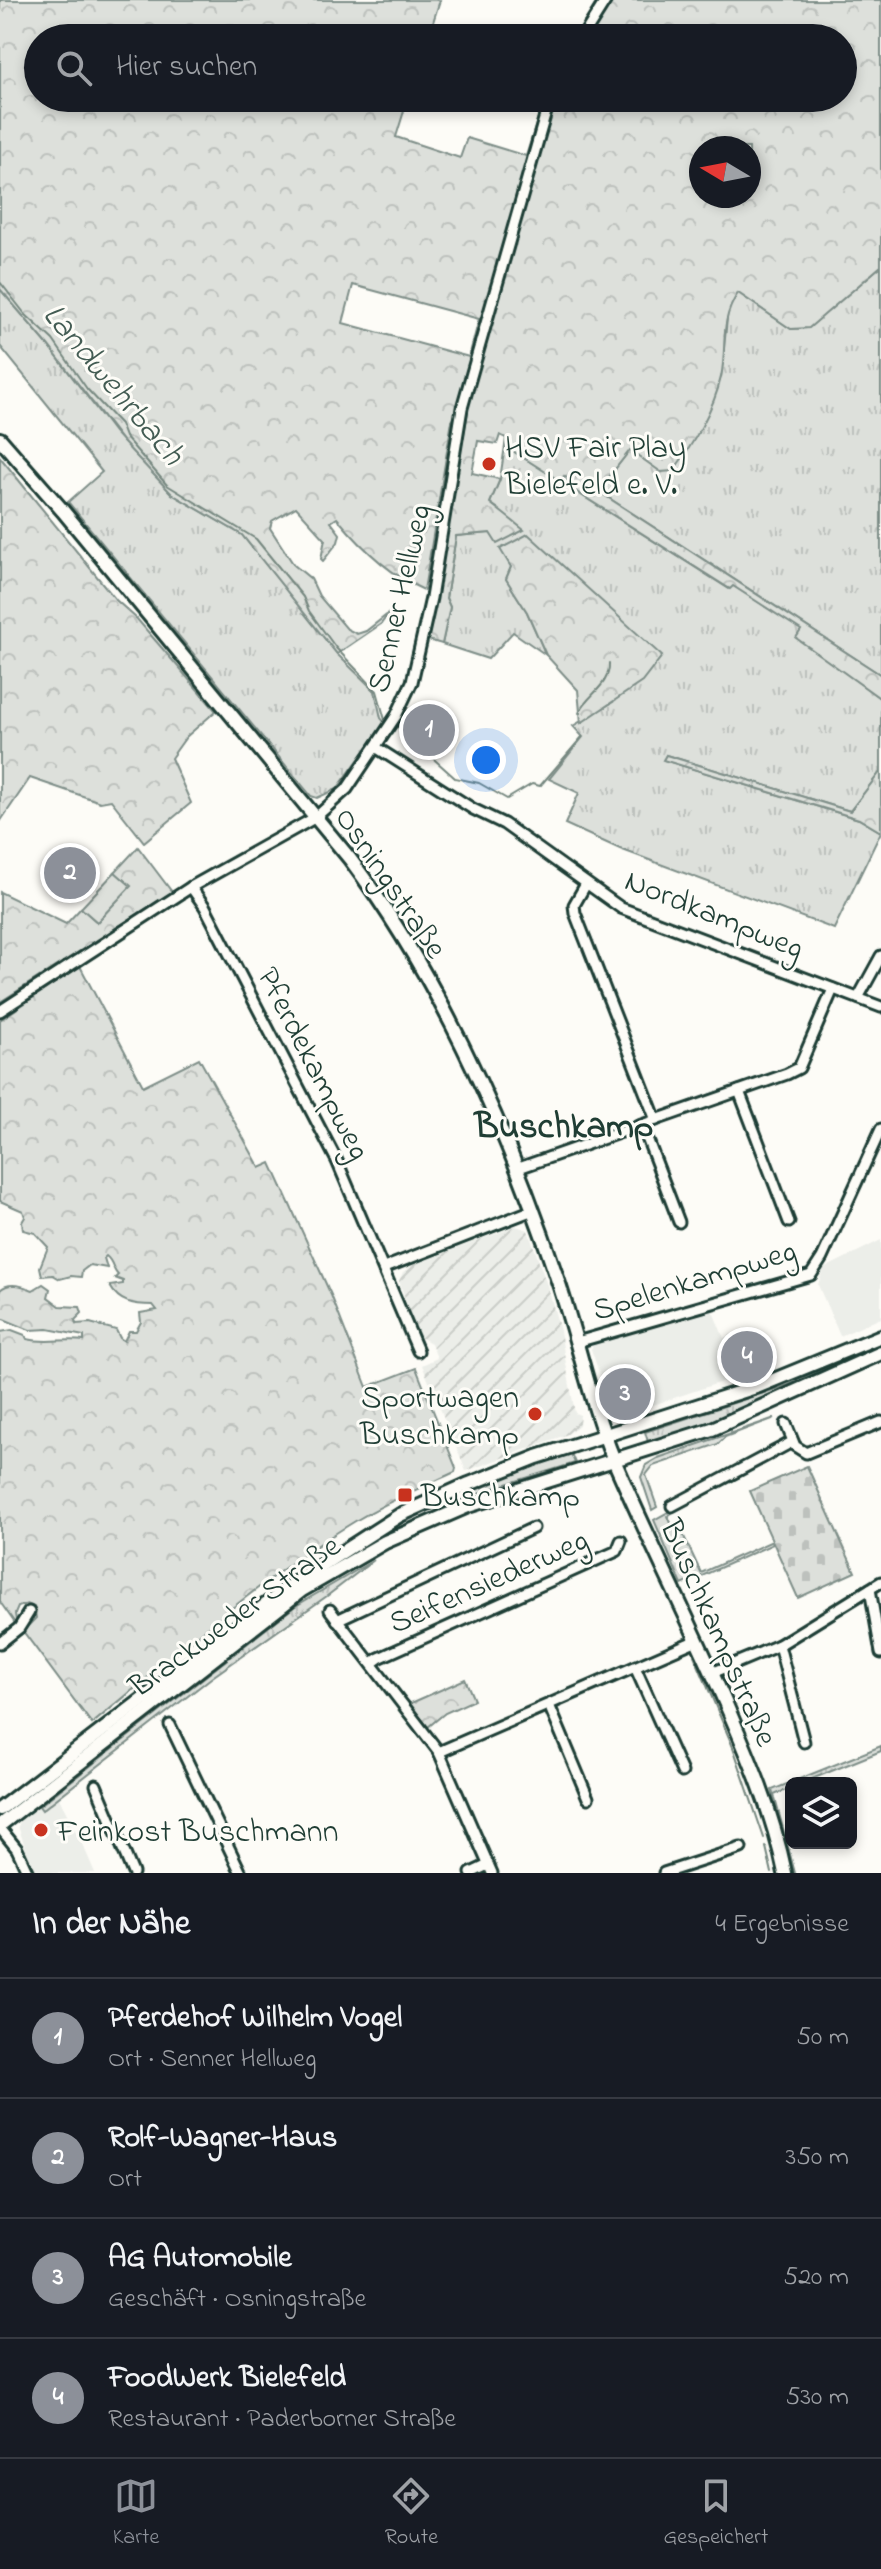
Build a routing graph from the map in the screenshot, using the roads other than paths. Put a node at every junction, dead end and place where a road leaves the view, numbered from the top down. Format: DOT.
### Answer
graph roads {
  1 [pos="606,0"];
  2 [pos="591,24"];
  3 [pos="546,112"];
  4 [pos="0,439"];
  5 [pos="377,748"];
  6 [pos="316,817"];
  7 [pos="586,884"];
  8 [pos="191,887"];
  9 [pos="881,956"];
  10 [pos="833,989"];
  11 [pos="858,998"];
  12 [pos="881,1007"];
  13 [pos="0,1011"];
  14 [pos="739,1091"];
  15 [pos="656,1120"];
  16 [pos="642,1125"];
  17 [pos="881,1129"];
  18 [pos="516,1169"];
  19 [pos="533,1210"];
  20 [pos="679,1222"];
  21 [pos="789,1222"];
  22 [pos="384,1268"];
  23 [pos="881,1336"];
  24 [pos="577,1342"];
  25 [pos="418,1351"];
  26 [pos="881,1353"];
  27 [pos="881,1422"];
  28 [pos="786,1424"];
  29 [pos="604,1435"];
  30 [pos="792,1442"];
  31 [pos="614,1461"];
  32 [pos="672,1506"];
  33 [pos="533,1528"];
  34 [pos="621,1541"];
  35 [pos="881,1582"];
  36 [pos="870,1589"];
  37 [pos="330,1610"];
  38 [pos="29,1612"];
  39 [pos="337,1620"];
  40 [pos="697,1640"];
  41 [pos="0,1643"];
  42 [pos="779,1645"];
  43 [pos="881,1653"];
  44 [pos="372,1663"];
  45 [pos="635,1667"];
  46 [pos="712,1673"];
  47 [pos="549,1705"];
  48 [pos="170,1725"];
  49 [pos="804,1742"];
  50 [pos="439,1752"];
  51 [pos="682,1772"];
  52 [pos="96,1785"];
  53 [pos="588,1798"];
  54 [pos="0,1809"];
  55 [pos="0,1826"];
  56 [pos="741,1848"];
  57 [pos="490,1869"];
  58 [pos="28,1873"];
  59 [pos="133,1873"];
  60 [pos="241,1873"];
  61 [pos="471,1873"];
  62 [pos="664,1873"];
  63 [pos="785,1873"];
  1 -- 2 [label="street"];
  3 -- 5 [label="street, Senner Hellweg"];
  4 -- 6 [label="main road, Osningstraße"];
  5 -- 6 [label="street, Senner Hellweg"];
  5 -- 7 [label="street, Nordkampweg"];
  6 -- 8 [label="street, Senner Hellweg"];
  6 -- 18 [label="main road, Osningstraße"];
  7 -- 10 [label="street, Nordkampweg"];
  7 -- 15 [label="street"];
  8 -- 13 [label="street, Senner Hellweg"];
  8 -- 22 [label="street, Pferdekampweg"];
  9 -- 11 [label="street"];
  10 -- 11 [label="street, Nordkampweg"];
  10 -- 14 [label="street"];
  11 -- 12 [label="street, Nordkampweg"];
  14 -- 15 [label="street"];
  14 -- 21 [label="street"];
  15 -- 16 [label="street"];
  16 -- 18 [label="street"];
  16 -- 20 [label="street"];
  17 -- 24 [label="street, Spelenkampweg"];
  18 -- 19 [label="main road, Osningstraße"];
  19 -- 22 [label="street"];
  19 -- 24 [label="main road, Osningstraße"];
  22 -- 25 [label="street, Pferdekampweg"];
  23 -- 29 [label="main road, Brackweder Straße"];
  24 -- 29 [label="main road, Osningstraße"];
  26 -- 31 [label="main road, Brackweder Straße"];
  27 -- 30 [label="street"];
  28 -- 30 [label="street"];
  29 -- 31 [label="main road, Buschkampstraße"];
  29 -- 54 [label="main road, Brackweder Straße"];
  30 -- 32 [label="street"];
  31 -- 40 [label="main road, Buschkampstraße"];
  31 -- 55 [label="main road, Brackweder Straße"];
  33 -- 39 [label="street"];
  34 -- 44 [label="street, Seifensiederweg"];
  35 -- 36 [label="street"];
  36 -- 42 [label="street"];
  36 -- 43 [label="street"];
  37 -- 39 [label="street"];
  38 -- 41 [label="street"];
  39 -- 44 [label="street"];
  40 -- 45 [label="street"];
  40 -- 46 [label="main road, Buschkampstraße"];
  42 -- 46 [label="street"];
  42 -- 49 [label="street"];
  44 -- 50 [label="street"];
  45 -- 47 [label="street"];
  45 -- 51 [label="street"];
  46 -- 63 [label="main road, Buschkampstraße"];
  47 -- 50 [label="street"];
  47 -- 53 [label="street"];
  48 -- 60 [label="street"];
  50 -- 57 [label="street"];
  52 -- 59 [label="street"];
  55 -- 58 [label="street"];
  56 -- 62 [label="street"];
  57 -- 61 [label="street"];
}
